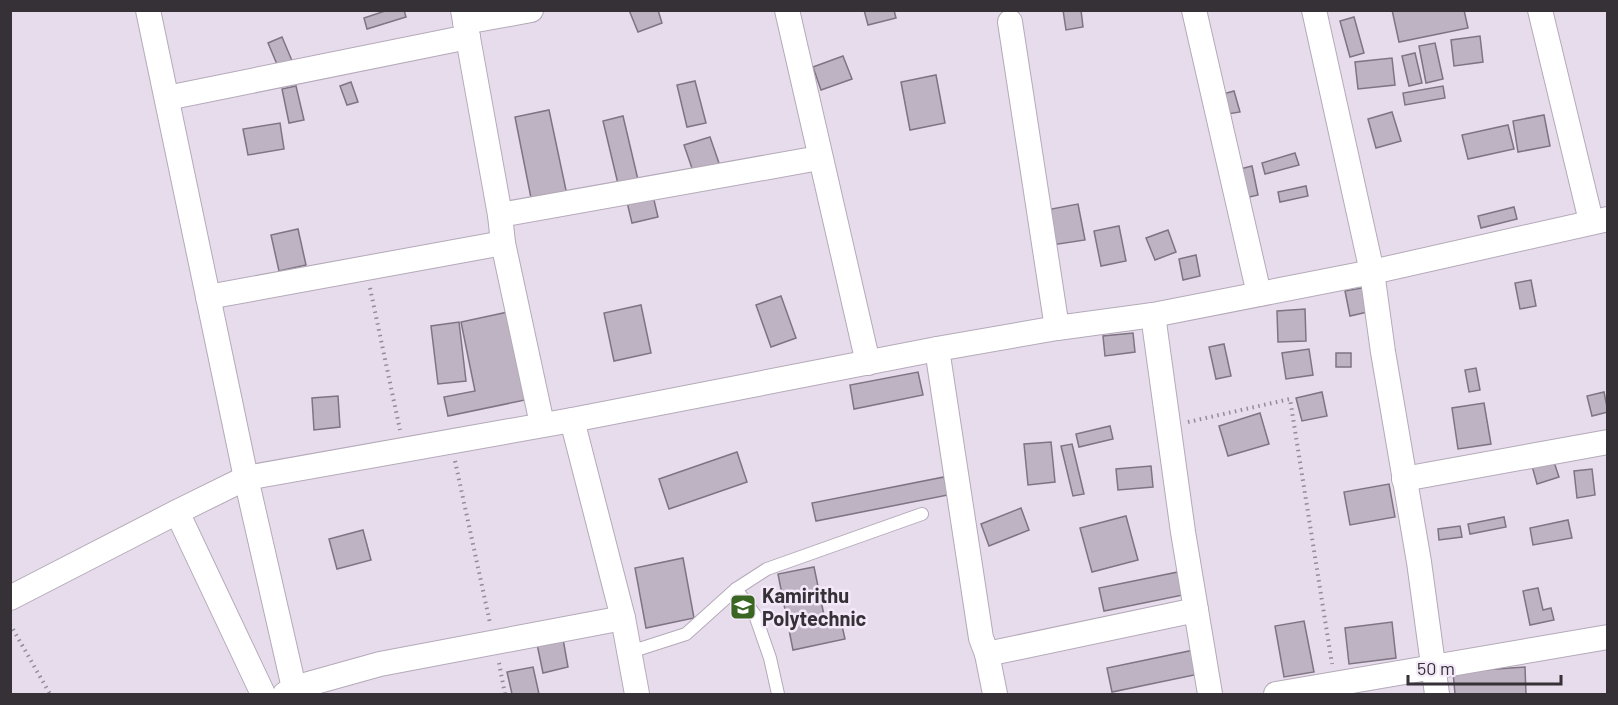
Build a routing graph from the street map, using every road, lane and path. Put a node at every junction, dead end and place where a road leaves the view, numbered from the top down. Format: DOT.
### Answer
graph roads {
  1 [pos="148,10"];
  2 [pos="531,10"];
  3 [pos="787,10"];
  4 [pos="1194,10"];
  5 [pos="1314,10"];
  6 [pos="1540,10"];
  7 [pos="1010,22"];
  8 [pos="465,23"];
  9 [pos="167,98"];
  10 [pos="819,158"];
  11 [pos="500,214"];
  12 [pos="1599,220"];
  13 [pos="503,243"];
  14 [pos="366,269"];
  15 [pos="1372,272"];
  16 [pos="1259,294"];
  17 [pos="208,297"];
  18 [pos="1154,315"];
  19 [pos="1057,328"];
  20 [pos="937,350"];
  21 [pos="868,363"];
  22 [pos="572,420"];
  23 [pos="542,424"];
  24 [pos="1169,426"];
  25 [pos="451,441"];
  26 [pos="1608,442"];
  27 [pos="404,449"];
  28 [pos="246,478"];
  29 [pos="1404,479"];
  30 [pos="177,512"];
  31 [pos="921,514"];
  32 [pos="736,589"];
  33 [pos="10,598"];
  34 [pos="1196,610"];
  35 [pos="623,618"];
  36 [pos="10,624"];
  37 [pos="1608,637"];
  38 [pos="494,643"];
  39 [pos="630,652"];
  40 [pos="987,654"];
  41 [pos="1433,668"];
  42 [pos="1334,683"];
  43 [pos="289,691"];
  44 [pos="50,694"];
  45 [pos="263,694"];
  46 [pos="505,694"];
  47 [pos="637,694"];
  48 [pos="778,694"];
  49 [pos="995,694"];
  50 [pos="1210,694"];
  51 [pos="1276,694"];
  52 [pos="1437,694"];
  1 -- 9 [label="street"];
  2 -- 8 [label="street"];
  3 -- 10 [label="street"];
  4 -- 16 [label="street"];
  5 -- 15 [label="street"];
  6 -- 12 [label="street"];
  7 -- 19 [label="street"];
  8 -- 9 [label="street"];
  8 -- 11 [label="street"];
  9 -- 17 [label="street"];
  10 -- 11 [label="street"];
  10 -- 21 [label="street"];
  11 -- 13 [label="street"];
  12 -- 15 [label="street"];
  13 -- 14 [label="street"];
  13 -- 23 [label="street"];
  14 -- 17 [label="street"];
  14 -- 27 [label="path"];
  15 -- 16 [label="street"];
  15 -- 29 [label="street"];
  16 -- 18 [label="street"];
  17 -- 28 [label="street"];
  18 -- 19 [label="street"];
  18 -- 24 [label="street"];
  19 -- 20 [label="street"];
  20 -- 21 [label="street"];
  20 -- 40 [label="street"];
  21 -- 22 [label="street"];
  22 -- 23 [label="street"];
  22 -- 35 [label="street"];
  23 -- 25 [label="street"];
  24 -- 34 [label="street"];
  24 -- 42 [label="path"];
  25 -- 27 [label="street"];
  25 -- 38 [label="path"];
  26 -- 29 [label="street"];
  27 -- 28 [label="street"];
  28 -- 30 [label="street"];
  28 -- 43 [label="street"];
  29 -- 41 [label="street"];
  30 -- 33 [label="street"];
  30 -- 45 [label="street"];
  31 -- 32 [label="lane"];
  32 -- 39 [label="lane"];
  32 -- 48 [label="lane"];
  34 -- 40 [label="street"];
  34 -- 50 [label="street"];
  35 -- 38 [label="street"];
  35 -- 39 [label="street"];
  36 -- 44 [label="path"];
  37 -- 41 [label="street"];
  38 -- 43 [label="street"];
  38 -- 46 [label="path"];
  39 -- 47 [label="street"];
  40 -- 49 [label="street"];
  41 -- 42 [label="street"];
  41 -- 52 [label="street"];
  42 -- 51 [label="street"];
}
